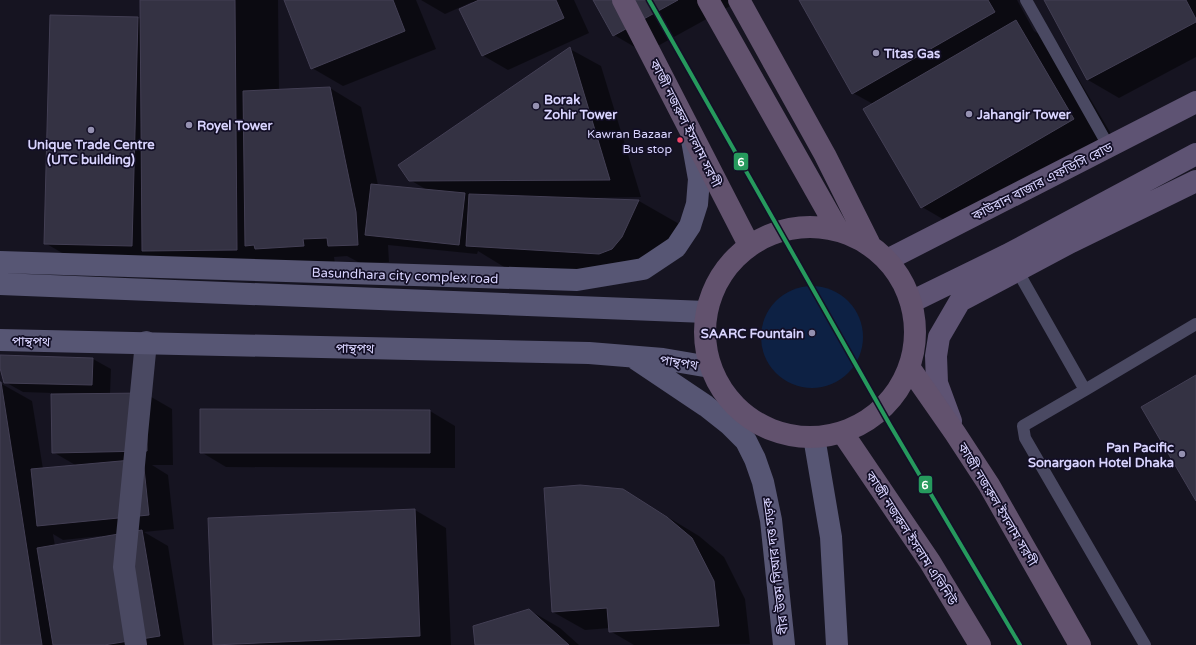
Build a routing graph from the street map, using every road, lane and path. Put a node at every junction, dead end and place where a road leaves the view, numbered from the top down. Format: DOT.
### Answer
graph roads {
  1 [pos="623,0"];
  2 [pos="708,0"];
  3 [pos="739,0"];
  4 [pos="1026,0"];
  5 [pos="1196,102"];
  6 [pos="689,126"];
  7 [pos="1109,147"];
  8 [pos="1196,154"];
  9 [pos="1196,182"];
  10 [pos="838,230"];
  11 [pos="869,243"];
  12 [pos="749,245"];
  13 [pos="887,260"];
  14 [pos="0,262"];
  15 [pos="1017,270"];
  16 [pos="0,284"];
  17 [pos="912,302"];
  18 [pos="706,312"];
  19 [pos="1196,324"];
  20 [pos="0,340"];
  21 [pos="146,342"];
  22 [pos="633,356"];
  23 [pos="710,367"];
  24 [pos="909,367"];
  25 [pos="1085,390"];
  26 [pos="842,432"];
  27 [pos="955,433"];
  28 [pos="814,437"];
  29 [pos="136,645"];
  30 [pos="784,645"];
  31 [pos="837,645"];
  32 [pos="980,645"];
  33 [pos="1080,645"];
  34 [pos="1145,645"];
  1 -- 6 [label="highway, কাজী নজরুল ইসলাম সরণী"];
  2 -- 10 [label="highway"];
  3 -- 11 [label="highway"];
  4 -- 7 [label="lane"];
  5 -- 7 [label="main road, কাউরান বাজার এফডিসি রোড"];
  6 -- 12 [label="highway, কাজী নজরুল ইসলাম সরণী"];
  6 -- 14 [label="main road, Basundhara city complex road"];
  7 -- 13 [label="main road, কাউরান বাজার এফডিসি রোড"];
  8 -- 17 [label="main road"];
  9 -- 15 [label="main road"];
  10 -- 11 [label="highway"];
  10 -- 12 [label="highway"];
  11 -- 13 [label="highway"];
  12 -- 18 [label="highway"];
  13 -- 17 [label="highway"];
  15 -- 25 [label="lane"];
  15 -- 27 [label="main road"];
  16 -- 18 [label="main road"];
  17 -- 24 [label="highway"];
  18 -- 23 [label="highway"];
  19 -- 25 [label="lane"];
  20 -- 21 [label="main road, পান্থপথ"];
  21 -- 22 [label="main road, পান্থপথ"];
  21 -- 29 [label="street"];
  22 -- 23 [label="main road, পান্থপথ"];
  22 -- 30 [label="main road, বীর উত্তম সিআর দত্ত সড়ক"];
  23 -- 28 [label="highway"];
  24 -- 26 [label="highway"];
  24 -- 27 [label="highway, কাজী নজরুল ইসলাম সরণী"];
  25 -- 34 [label="lane"];
  26 -- 28 [label="highway"];
  26 -- 32 [label="highway, কাজী নজরুল ইসলাম এভিনিউ"];
  27 -- 33 [label="highway, কাজী নজরুল ইসলাম সরণী"];
  28 -- 31 [label="main road"];
}
